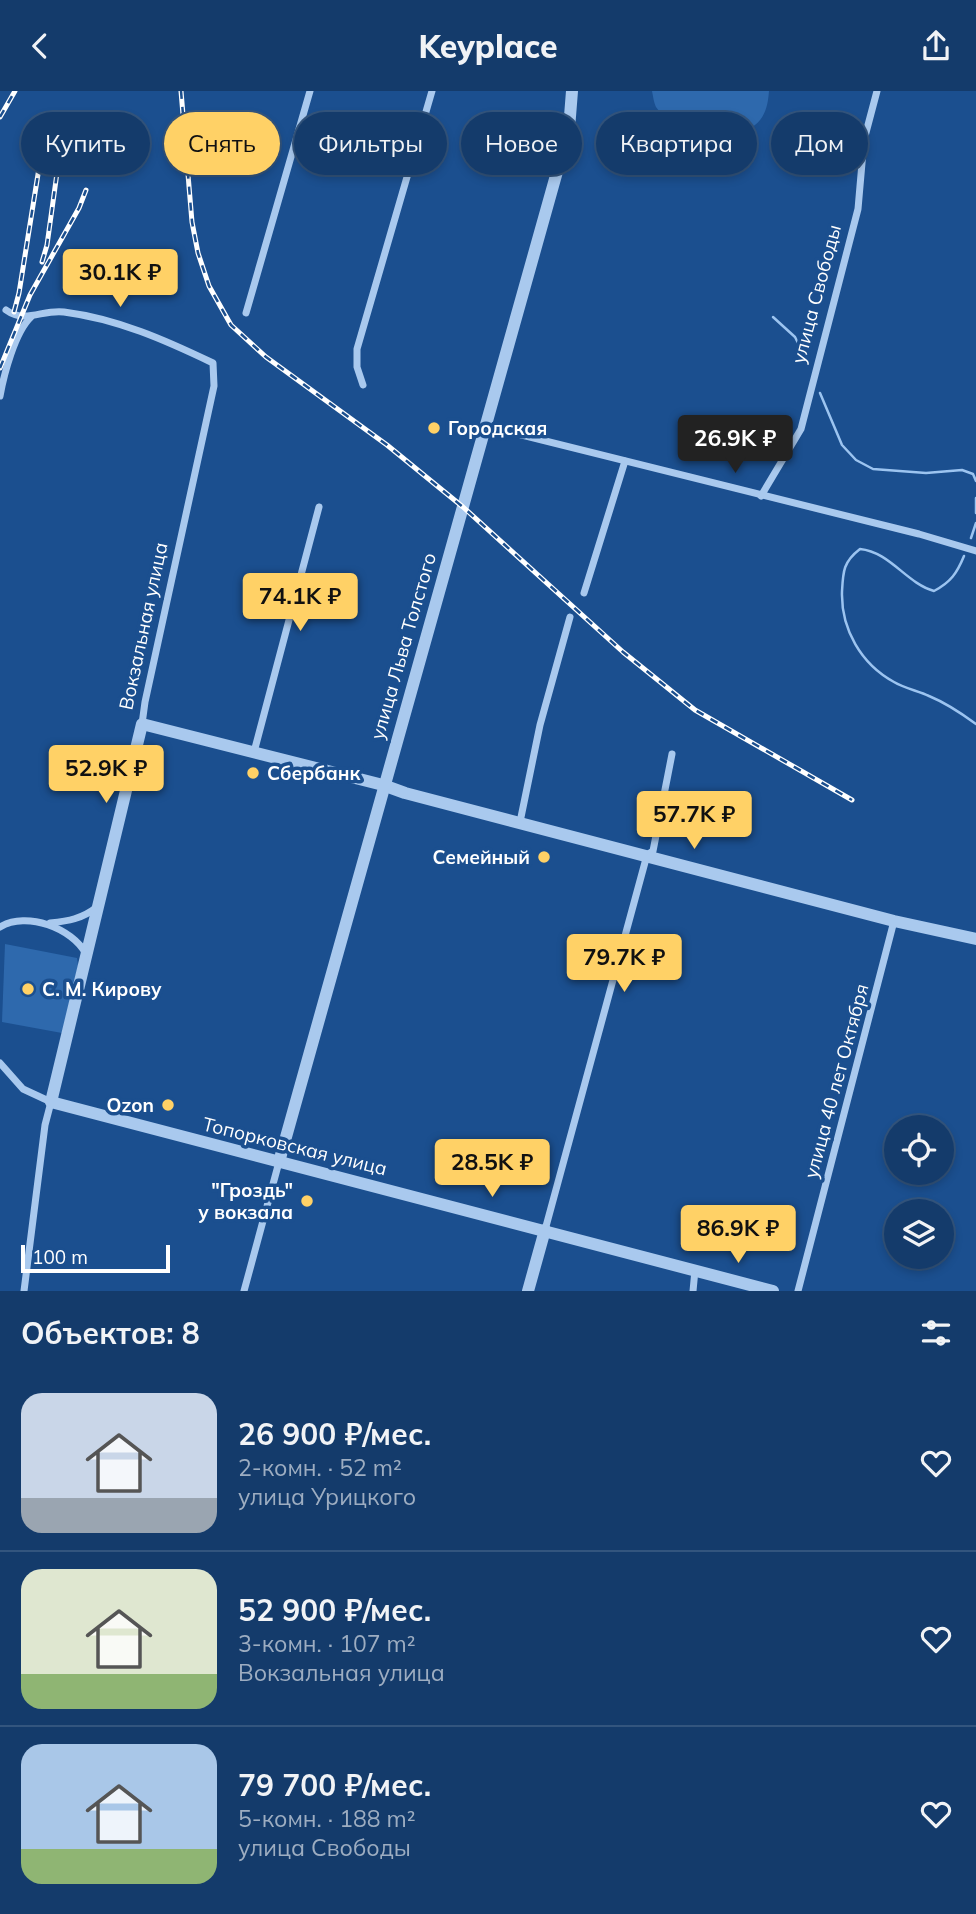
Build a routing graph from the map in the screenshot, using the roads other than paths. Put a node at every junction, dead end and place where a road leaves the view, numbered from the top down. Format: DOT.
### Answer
graph roads {
  1 [pos="310,91"];
  2 [pos="432,91"];
  3 [pos="572,91"];
  4 [pos="877,91"];
  5 [pos="6,310"];
  6 [pos="246,313"];
  7 [pos="31,317"];
  8 [pos="363,385"];
  9 [pos="0,396"];
  10 [pos="485,426"];
  11 [pos="625,461"];
  12 [pos="761,496"];
  13 [pos="319,507"];
  14 [pos="976,551"];
  15 [pos="584,593"];
  16 [pos="570,617"];
  17 [pos="142,724"];
  18 [pos="254,752"];
  19 [pos="672,754"];
  20 [pos="383,785"];
  21 [pos="520,822"];
  22 [pos="647,855"];
  23 [pos="99,900"];
  24 [pos="894,921"];
  25 [pos="47,924"];
  26 [pos="0,927"];
  27 [pos="976,939"];
  28 [pos="86,955"];
  29 [pos="0,1063"];
  30 [pos="51,1103"];
  31 [pos="279,1162"];
  32 [pos="545,1230"];
  33 [pos="695,1270"];
  34 [pos="24,1291"];
  35 [pos="244,1291"];
  36 [pos="528,1291"];
  37 [pos="693,1291"];
  38 [pos="773,1291"];
  39 [pos="798,1291"];
  1 -- 6 [label="street"];
  2 -- 8 [label="street"];
  3 -- 10 [label="street, улица Льва Толстого"];
  4 -- 12 [label="street, улица Свободы"];
  5 -- 7 [label="street"];
  7 -- 9 [label="street"];
  7 -- 17 [label="street, Вокзальная улица"];
  10 -- 11 [label="street"];
  10 -- 20 [label="street, улица Льва Толстого"];
  11 -- 12 [label="street"];
  11 -- 15 [label="street"];
  12 -- 14 [label="street"];
  13 -- 18 [label="street"];
  16 -- 21 [label="street"];
  17 -- 18 [label="street"];
  17 -- 23 [label="street, Вокзальная улица"];
  18 -- 20 [label="street"];
  19 -- 22 [label="street"];
  20 -- 21 [label="street"];
  20 -- 31 [label="street, улица Льва Толстого"];
  21 -- 22 [label="street"];
  22 -- 24 [label="street"];
  22 -- 32 [label="street"];
  23 -- 25 [label="street"];
  23 -- 28 [label="street, Вокзальная улица"];
  24 -- 27 [label="street"];
  24 -- 39 [label="street, улица 40 лет Октября"];
  25 -- 26 [label="street"];
  25 -- 28 [label="street"];
  28 -- 30 [label="street, Вокзальная улица"];
  29 -- 30 [label="street"];
  30 -- 31 [label="street, Топорковская улица"];
  30 -- 34 [label="street, Вокзальная улица"];
  31 -- 32 [label="street, Топорковская улица"];
  31 -- 35 [label="street, улица Льва Толстого"];
  32 -- 33 [label="street, Топорковская улица"];
  32 -- 36 [label="street"];
  33 -- 37 [label="street"];
  33 -- 38 [label="street, Топорковская улица"];
}
